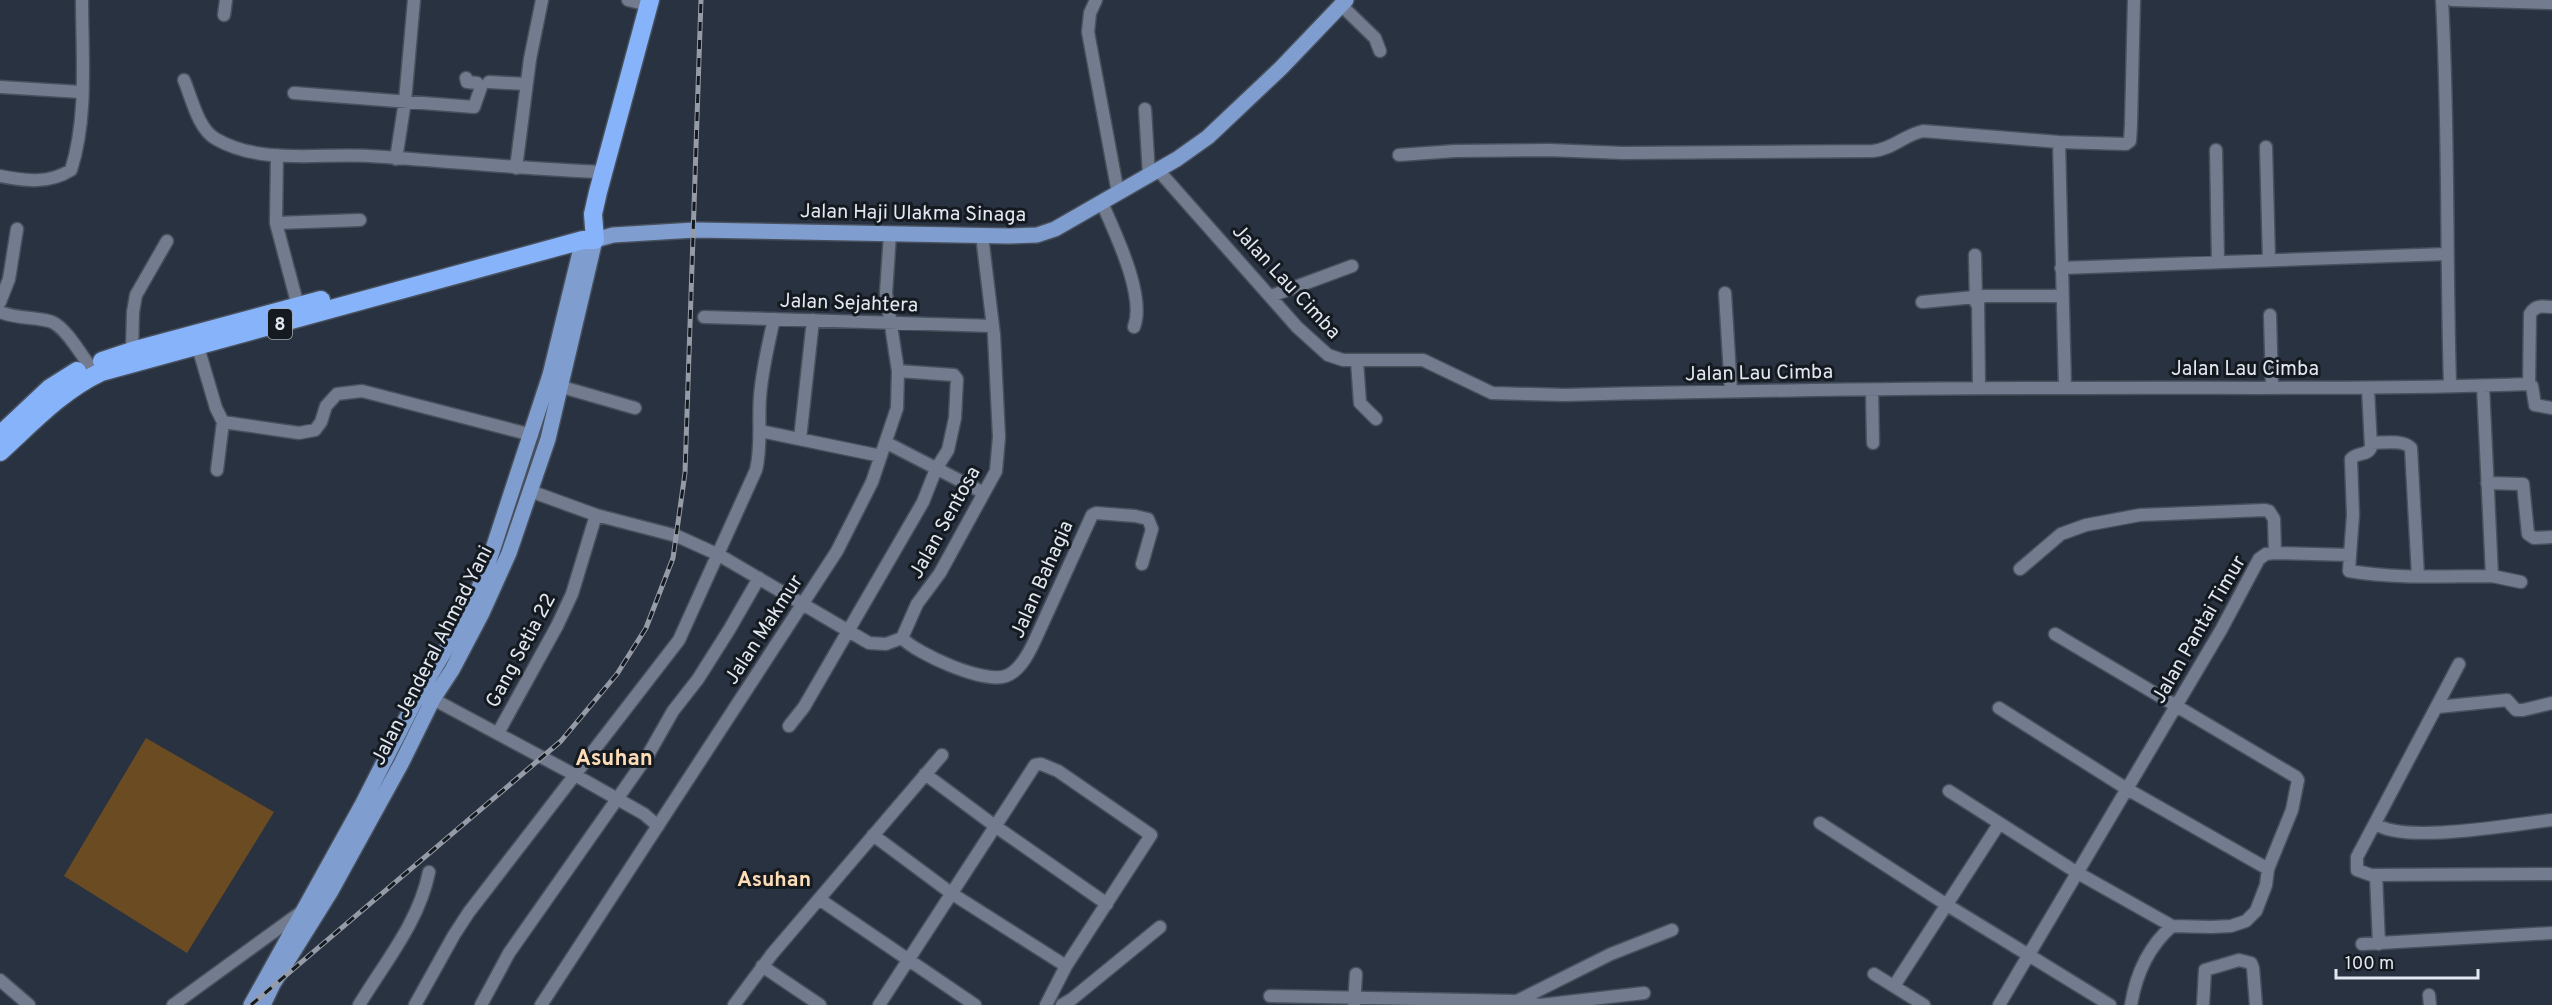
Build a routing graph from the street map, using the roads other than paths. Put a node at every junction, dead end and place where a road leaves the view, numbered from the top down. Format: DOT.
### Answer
graph roads {
  1 [pos="82,0"];
  2 [pos="226,0"];
  3 [pos="414,0"];
  4 [pos="542,0"];
  5 [pos="627,0"];
  6 [pos="1096,0"];
  7 [pos="2134,0"];
  8 [pos="2442,0"];
  9 [pos="2452,0"];
  10 [pos="649,2"];
  11 [pos="1343,3"];
  12 [pos="2552,3"];
  13 [pos="224,15"];
  14 [pos="1380,51"];
  15 [pos="466,78"];
  16 [pos="184,80"];
  17 [pos="489,82"];
  18 [pos="526,84"];
  19 [pos="0,87"];
  20 [pos="81,92"];
  21 [pos="294,93"];
  22 [pos="405,101"];
  23 [pos="1144,109"];
  24 [pos="2059,142"];
  25 [pos="2266,147"];
  26 [pos="2216,150"];
  27 [pos="278,155"];
  28 [pos="1399,155"];
  29 [pos="396,159"];
  30 [pos="516,168"];
  31 [pos="602,172"];
  32 [pos="1154,172"];
  33 [pos="0,176"];
  34 [pos="1118,193"];
  35 [pos="1102,203"];
  36 [pos="360,220"];
  37 [pos="276,223"];
  38 [pos="17,229"];
  39 [pos="594,231"];
  40 [pos="890,234"];
  41 [pos="982,236"];
  42 [pos="167,241"];
  43 [pos="2446,254"];
  44 [pos="1975,255"];
  45 [pos="2269,260"];
  46 [pos="2218,262"];
  47 [pos="1352,266"];
  48 [pos="2061,268"];
  49 [pos="1725,293"];
  50 [pos="1271,296"];
  51 [pos="2061,296"];
  52 [pos="1976,300"];
  53 [pos="0,302"];
  54 [pos="1922,302"];
  55 [pos="298,306"];
  56 [pos="2552,307"];
  57 [pos="0,312"];
  58 [pos="2270,315"];
  59 [pos="704,317"];
  60 [pos="774,319"];
  61 [pos="813,320"];
  62 [pos="891,323"];
  63 [pos="993,326"];
  64 [pos="1134,327"];
  65 [pos="198,347"];
  66 [pos="132,351"];
  67 [pos="1357,361"];
  68 [pos="89,365"];
  69 [pos="898,371"];
  70 [pos="2450,384"];
  71 [pos="2529,385"];
  72 [pos="2483,386"];
  73 [pos="562,387"];
  74 [pos="2272,387"];
  75 [pos="1979,388"];
  76 [pos="2065,388"];
  77 [pos="2368,389"];
  78 [pos="1872,390"];
  79 [pos="1731,391"];
  80 [pos="635,408"];
  81 [pos="2552,408"];
  82 [pos="1376,420"];
  83 [pos="223,422"];
  84 [pos="760,431"];
  85 [pos="0,435"];
  86 [pos="532,435"];
  87 [pos="800,439"];
  88 [pos="887,443"];
  89 [pos="1873,443"];
  90 [pos="2371,443"];
  91 [pos="0,452"];
  92 [pos="881,456"];
  93 [pos="936,469"];
  94 [pos="217,470"];
  95 [pos="2487,483"];
  96 [pos="530,491"];
  97 [pos="984,493"];
  98 [pos="596,515"];
  99 [pos="2552,537"];
  100 [pos="2275,553"];
  101 [pos="719,555"];
  102 [pos="2350,555"];
  103 [pos="1143,564"];
  104 [pos="2020,569"];
  105 [pos="492,573"];
  106 [pos="2418,576"];
  107 [pos="2492,576"];
  108 [pos="759,578"];
  109 [pos="2521,582"];
  110 [pos="801,605"];
  111 [pos="847,631"];
  112 [pos="2055,634"];
  113 [pos="902,638"];
  114 [pos="438,663"];
  115 [pos="2459,664"];
  116 [pos="452,670"];
  117 [pos="434,699"];
  118 [pos="2552,703"];
  119 [pos="2175,707"];
  120 [pos="2438,707"];
  121 [pos="1999,708"];
  122 [pos="789,726"];
  123 [pos="498,733"];
  124 [pos="942,755"];
  125 [pos="925,774"];
  126 [pos="575,775"];
  127 [pos="2127,789"];
  128 [pos="1949,792"];
  129 [pos="617,799"];
  130 [pos="2552,820"];
  131 [pos="2375,822"];
  132 [pos="1820,823"];
  133 [pos="2000,824"];
  134 [pos="658,826"];
  135 [pos="995,826"];
  136 [pos="873,835"];
  137 [pos="2268,869"];
  138 [pos="429,872"];
  139 [pos="2076,872"];
  140 [pos="2552,874"];
  141 [pos="2376,875"];
  142 [pos="951,893"];
  143 [pos="819,899"];
  144 [pos="1107,904"];
  145 [pos="1947,905"];
  146 [pos="303,910"];
  147 [pos="2172,926"];
  148 [pos="1160,927"];
  149 [pos="1672,930"];
  150 [pos="2552,933"];
  151 [pos="2362,944"];
  152 [pos="2379,944"];
  153 [pos="2029,953"];
  154 [pos="908,960"];
  155 [pos="762,966"];
  156 [pos="1066,966"];
  157 [pos="1356,974"];
  158 [pos="1874,974"];
  159 [pos="0,980"];
  160 [pos="1894,986"];
  161 [pos="1644,993"];
  162 [pos="1270,996"];
  163 [pos="1517,1001"];
  164 [pos="1355,1002"];
  165 [pos="29,1005"];
  166 [pos="173,1005"];
  167 [pos="251,1005"];
  168 [pos="263,1005"];
  169 [pos="359,1005"];
  170 [pos="415,1005"];
  171 [pos="481,1005"];
  172 [pos="541,1005"];
  173 [pos="734,1005"];
  174 [pos="820,1005"];
  175 [pos="879,1005"];
  176 [pos="975,1005"];
  177 [pos="1047,1005"];
  178 [pos="1062,1005"];
  179 [pos="1540,1005"];
  180 [pos="1924,1005"];
  181 [pos="1999,1005"];
  182 [pos="2110,1005"];
  183 [pos="2131,1005"];
  184 [pos="2203,1005"];
  185 [pos="2256,1005"];
  1 -- 20 [label="street"];
  2 -- 13 [label="street"];
  3 -- 22 [label="street"];
  4 -- 18 [label="street"];
  5 -- 10 [label="street"];
  6 -- 34 [label="street"];
  7 -- 24 [label="street"];
  8 -- 43 [label="street"];
  9 -- 12 [label="street"];
  10 -- 31 [label="highway"];
  11 -- 14 [label="street"];
  11 -- 32 [label="main road, Jalan Haji Ulakma Sinaga"];
  15 -- 22 [label="street"];
  16 -- 27 [label="street"];
  17 -- 18 [label="street"];
  18 -- 30 [label="street"];
  19 -- 20 [label="street"];
  20 -- 33 [label="street"];
  21 -- 22 [label="street"];
  22 -- 29 [label="street"];
  23 -- 32 [label="street"];
  24 -- 28 [label="street"];
  24 -- 48 [label="street"];
  25 -- 45 [label="street"];
  26 -- 46 [label="street"];
  27 -- 29 [label="street"];
  27 -- 37 [label="street"];
  29 -- 30 [label="street"];
  30 -- 31 [label="street"];
  31 -- 39 [label="highway"];
  32 -- 34 [label="main road, Jalan Haji Ulakma Sinaga"];
  32 -- 50 [label="street, Jalan Lau Cimba"];
  34 -- 35 [label="main road, Jalan Haji Ulakma Sinaga"];
  35 -- 41 [label="main road, Jalan Haji Ulakma Sinaga"];
  35 -- 64 [label="street"];
  36 -- 37 [label="street"];
  37 -- 55 [label="street"];
  38 -- 53 [label="street"];
  39 -- 40 [label="main road, Jalan Haji Ulakma Sinaga"];
  39 -- 55 [label="highway, 8"];
  39 -- 65 [label="highway, 8"];
  39 -- 73 [label="main road, Jalan Jenderal Ahmad Yani"];
  39 -- 86 [label="main road, Jalan Jenderal Ahmad Yani"];
  40 -- 41 [label="main road, Jalan Haji Ulakma Sinaga"];
  40 -- 62 [label="street, Jalan Makmur"];
  41 -- 63 [label="street, Jalan Sentosa"];
  42 -- 66 [label="street"];
  43 -- 45 [label="street"];
  43 -- 70 [label="street"];
  44 -- 52 [label="street"];
  45 -- 46 [label="street"];
  46 -- 48 [label="street"];
  47 -- 50 [label="street"];
  48 -- 51 [label="street"];
  49 -- 79 [label="street"];
  50 -- 67 [label="street, Jalan Lau Cimba"];
  51 -- 52 [label="street"];
  51 -- 76 [label="street"];
  52 -- 54 [label="street"];
  52 -- 75 [label="street"];
  55 -- 66 [label="highway, 8"];
  56 -- 71 [label="street"];
  57 -- 68 [label="street"];
  58 -- 74 [label="street"];
  59 -- 60 [label="street, Jalan Sejahtera"];
  60 -- 61 [label="street, Jalan Sejahtera"];
  60 -- 84 [label="street"];
  61 -- 62 [label="street, Jalan Sejahtera"];
  61 -- 87 [label="street"];
  62 -- 63 [label="street, Jalan Sejahtera"];
  62 -- 69 [label="street, Jalan Makmur"];
  63 -- 97 [label="street, Jalan Sentosa"];
  65 -- 83 [label="street"];
  65 -- 91 [label="highway, 8"];
  66 -- 68 [label="highway, 8"];
  67 -- 79 [label="street, Jalan Lau Cimba"];
  67 -- 82 [label="street"];
  68 -- 85 [label="highway, 8"];
  69 -- 88 [label="street, Jalan Makmur"];
  69 -- 93 [label="street"];
  70 -- 72 [label="street, Jalan Lau Cimba"];
  70 -- 77 [label="street, Jalan Lau Cimba"];
  71 -- 72 [label="street, Jalan Lau Cimba"];
  71 -- 81 [label="street"];
  72 -- 95 [label="street"];
  73 -- 80 [label="street"];
  73 -- 96 [label="main road, Jalan Jenderal Ahmad Yani"];
  74 -- 76 [label="street, Jalan Lau Cimba"];
  74 -- 77 [label="street, Jalan Lau Cimba"];
  75 -- 76 [label="street, Jalan Lau Cimba"];
  75 -- 78 [label="street, Jalan Lau Cimba"];
  77 -- 90 [label="street"];
  78 -- 79 [label="street, Jalan Lau Cimba"];
  78 -- 89 [label="street"];
  83 -- 86 [label="street"];
  83 -- 94 [label="street"];
  84 -- 87 [label="street"];
  84 -- 101 [label="street"];
  86 -- 105 [label="main road, Jalan Jenderal Ahmad Yani"];
  87 -- 92 [label="street"];
  88 -- 92 [label="street, Jalan Makmur"];
  88 -- 93 [label="street"];
  90 -- 102 [label="street"];
  90 -- 106 [label="street"];
  92 -- 110 [label="street, Jalan Makmur"];
  93 -- 97 [label="street"];
  93 -- 111 [label="street"];
  95 -- 99 [label="street"];
  95 -- 107 [label="street"];
  96 -- 98 [label="street"];
  96 -- 105 [label="main road, Jalan Jenderal Ahmad Yani"];
  97 -- 113 [label="street, Jalan Sentosa"];
  98 -- 101 [label="street"];
  98 -- 123 [label="street, Gang Setia 22"];
  100 -- 102 [label="street, Jalan Pantai Timur"];
  100 -- 104 [label="street"];
  100 -- 119 [label="street, Jalan Pantai Timur"];
  101 -- 108 [label="street"];
  101 -- 126 [label="street"];
  102 -- 106 [label="street"];
  103 -- 113 [label="street, Jalan Bahagia"];
  105 -- 114 [label="main road, Jalan Jenderal Ahmad Yani"];
  105 -- 116 [label="main road, Jalan Jenderal Ahmad Yani"];
  106 -- 107 [label="street"];
  107 -- 109 [label="street"];
  108 -- 110 [label="street"];
  108 -- 129 [label="street"];
  110 -- 111 [label="street"];
  110 -- 134 [label="street, Jalan Makmur"];
  111 -- 113 [label="street"];
  111 -- 122 [label="street"];
  112 -- 119 [label="street"];
  114 -- 116 [label="main road"];
  114 -- 146 [label="main road, Jalan Jenderal Ahmad Yani"];
  115 -- 120 [label="street"];
  116 -- 117 [label="main road, Jalan Jenderal Ahmad Yani"];
  117 -- 123 [label="street"];
  117 -- 168 [label="main road, Jalan Jenderal Ahmad Yani"];
  118 -- 120 [label="street"];
  119 -- 127 [label="street, Jalan Pantai Timur"];
  119 -- 137 [label="street"];
  120 -- 131 [label="street"];
  121 -- 127 [label="street"];
  123 -- 126 [label="street"];
  124 -- 125 [label="street"];
  125 -- 135 [label="street"];
  125 -- 136 [label="street"];
  126 -- 129 [label="street"];
  126 -- 170 [label="street"];
  127 -- 137 [label="street"];
  127 -- 139 [label="street, Jalan Pantai Timur"];
  128 -- 133 [label="street"];
  129 -- 134 [label="street"];
  129 -- 171 [label="street"];
  130 -- 131 [label="street"];
  131 -- 141 [label="street"];
  132 -- 145 [label="street"];
  133 -- 139 [label="street"];
  133 -- 145 [label="street"];
  134 -- 172 [label="street, Jalan Makmur"];
  135 -- 142 [label="street"];
  135 -- 144 [label="street"];
  135 -- 144 [label="street"];
  136 -- 142 [label="street"];
  136 -- 143 [label="street"];
  137 -- 147 [label="street"];
  138 -- 169 [label="street"];
  139 -- 147 [label="street"];
  139 -- 153 [label="street, Jalan Pantai Timur"];
  140 -- 141 [label="street"];
  141 -- 152 [label="street"];
  142 -- 154 [label="street"];
  142 -- 156 [label="street"];
  143 -- 154 [label="street"];
  143 -- 155 [label="street"];
  144 -- 156 [label="street"];
  145 -- 153 [label="street"];
  145 -- 160 [label="street"];
  146 -- 166 [label="street"];
  146 -- 167 [label="main road, Jalan Jenderal Ahmad Yani"];
  147 -- 183 [label="street"];
  148 -- 178 [label="street"];
  149 -- 163 [label="street"];
  150 -- 152 [label="street"];
  151 -- 152 [label="street"];
  153 -- 181 [label="street, Jalan Pantai Timur"];
  153 -- 182 [label="street"];
  154 -- 175 [label="street"];
  154 -- 176 [label="street"];
  155 -- 173 [label="street"];
  155 -- 174 [label="street"];
  156 -- 177 [label="street"];
  157 -- 164 [label="street"];
  158 -- 160 [label="street"];
  159 -- 165 [label="street"];
  160 -- 180 [label="street"];
  161 -- 179 [label="street"];
  162 -- 164 [label="street"];
  163 -- 164 [label="street"];
  163 -- 179 [label="street"];
  184 -- 185 [label="street"];
}
